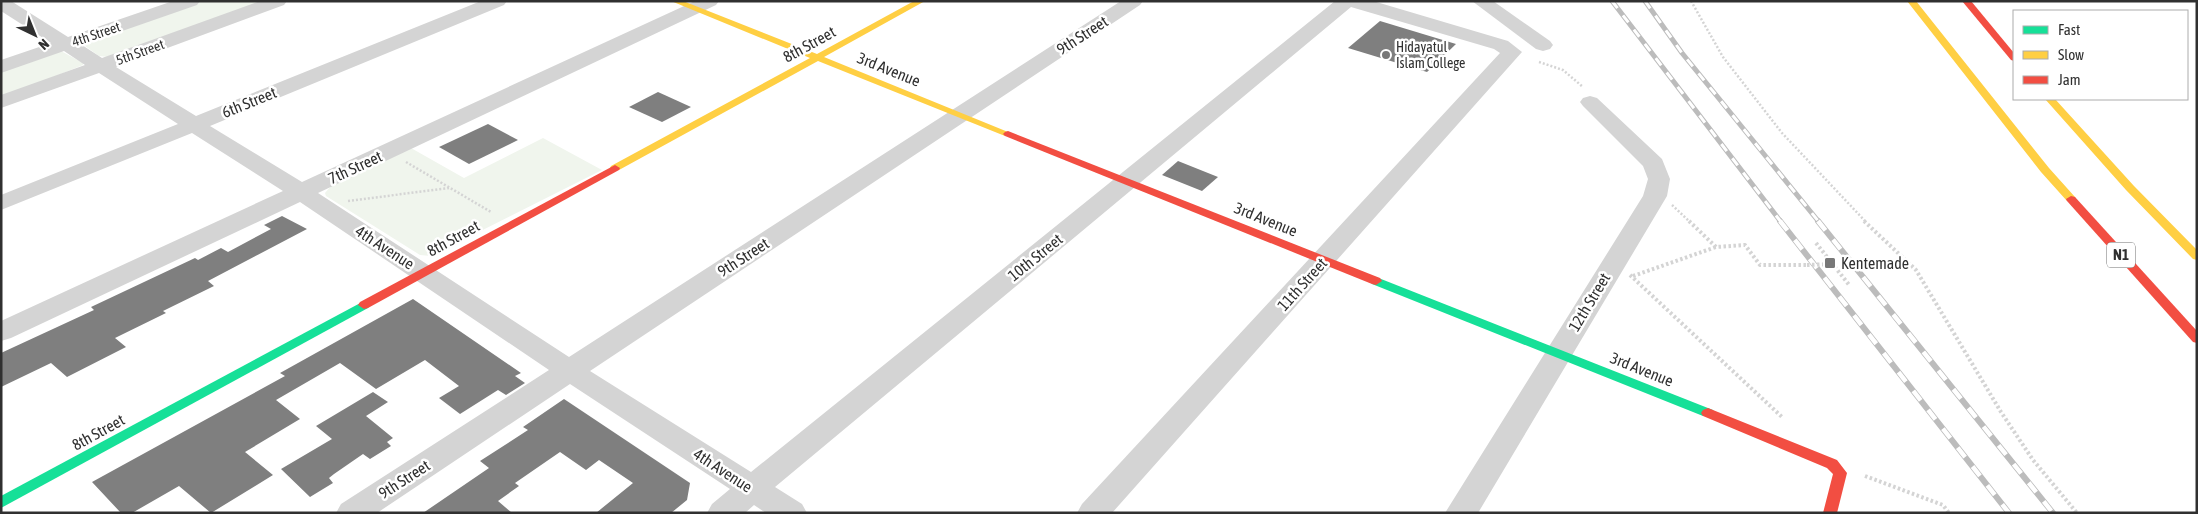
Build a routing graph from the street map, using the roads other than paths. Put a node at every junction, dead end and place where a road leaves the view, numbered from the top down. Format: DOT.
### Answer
graph roads {
  1 [pos="6,1"];
  2 [pos="191,1"];
  3 [pos="278,1"];
  4 [pos="498,1"];
  5 [pos="921,1"];
  6 [pos="1134,1"];
  7 [pos="1347,1"];
  8 [pos="1352,1"];
  9 [pos="1481,1"];
  10 [pos="1911,1"];
  11 [pos="1966,1"];
  12 [pos="1,3"];
  13 [pos="693,4"];
  14 [pos="68,44"];
  15 [pos="1529,53"];
  16 [pos="2013,57"];
  17 [pos="817,58"];
  18 [pos="102,65"];
  19 [pos="1,67"];
  20 [pos="1587,95"];
  21 [pos="2051,100"];
  22 [pos="1,102"];
  23 [pos="960,115"];
  24 [pos="193,125"];
  25 [pos="1127,181"];
  26 [pos="301,192"];
  27 [pos="1,204"];
  28 [pos="2197,257"];
  29 [pos="1325,260"];
  30 [pos="423,273"];
  31 [pos="1,332"];
  32 [pos="2197,339"];
  33 [pos="1558,353"];
  34 [pos="570,371"];
  35 [pos="752,488"];
  36 [pos="1,503"];
  37 [pos="352,513"];
  38 [pos="723,513"];
  39 [pos="790,513"];
  40 [pos="1093,513"];
  41 [pos="1461,513"];
  42 [pos="1830,513"];
  1 -- 12 [label="street"];
  2 -- 14 [label="street, 4th Street"];
  3 -- 18 [label="street, 5th Street"];
  4 -- 24 [label="street, 6th Street"];
  5 -- 17 [label="main road, 8th Street"];
  6 -- 23 [label="street, 9th Street"];
  7 -- 25 [label="street, 10th Street"];
  8 -- 15 [label="street"];
  9 -- 15 [label="street"];
  10 -- 32 [label="main road, N1"];
  11 -- 16 [label="main road"];
  12 -- 14 [label="street, 4th Avenue"];
  13 -- 17 [label="main road, 3rd Avenue"];
  13 -- 26 [label="street, 7th Street"];
  14 -- 18 [label="street, 4th Avenue"];
  14 -- 19 [label="street, 4th Street"];
  15 -- 29 [label="street, 11th Street"];
  17 -- 23 [label="main road, 3rd Avenue"];
  17 -- 30 [label="main road, 8th Street"];
  18 -- 22 [label="street, 5th Street"];
  18 -- 24 [label="street, 4th Avenue"];
  20 -- 33 [label="street, 12th Street"];
  21 -- 28 [label="main road"];
  23 -- 25 [label="main road, 3rd Avenue"];
  23 -- 34 [label="street, 9th Street"];
  24 -- 26 [label="street, 4th Avenue"];
  24 -- 27 [label="street, 6th Street"];
  25 -- 29 [label="main road, 3rd Avenue"];
  25 -- 35 [label="street, 10th Street"];
  26 -- 30 [label="street, 4th Avenue"];
  26 -- 31 [label="street, 7th Street"];
  29 -- 33 [label="main road, 3rd Avenue"];
  29 -- 40 [label="street, 11th Street"];
  30 -- 34 [label="street, 4th Avenue"];
  30 -- 36 [label="main road, 8th Street"];
  33 -- 41 [label="street, 12th Street"];
  33 -- 42 [label="main road, 3rd Avenue"];
  34 -- 35 [label="street, 4th Avenue"];
  34 -- 37 [label="street, 9th Street"];
  35 -- 38 [label="street, 10th Street"];
  35 -- 39 [label="street, 4th Avenue"];
}
